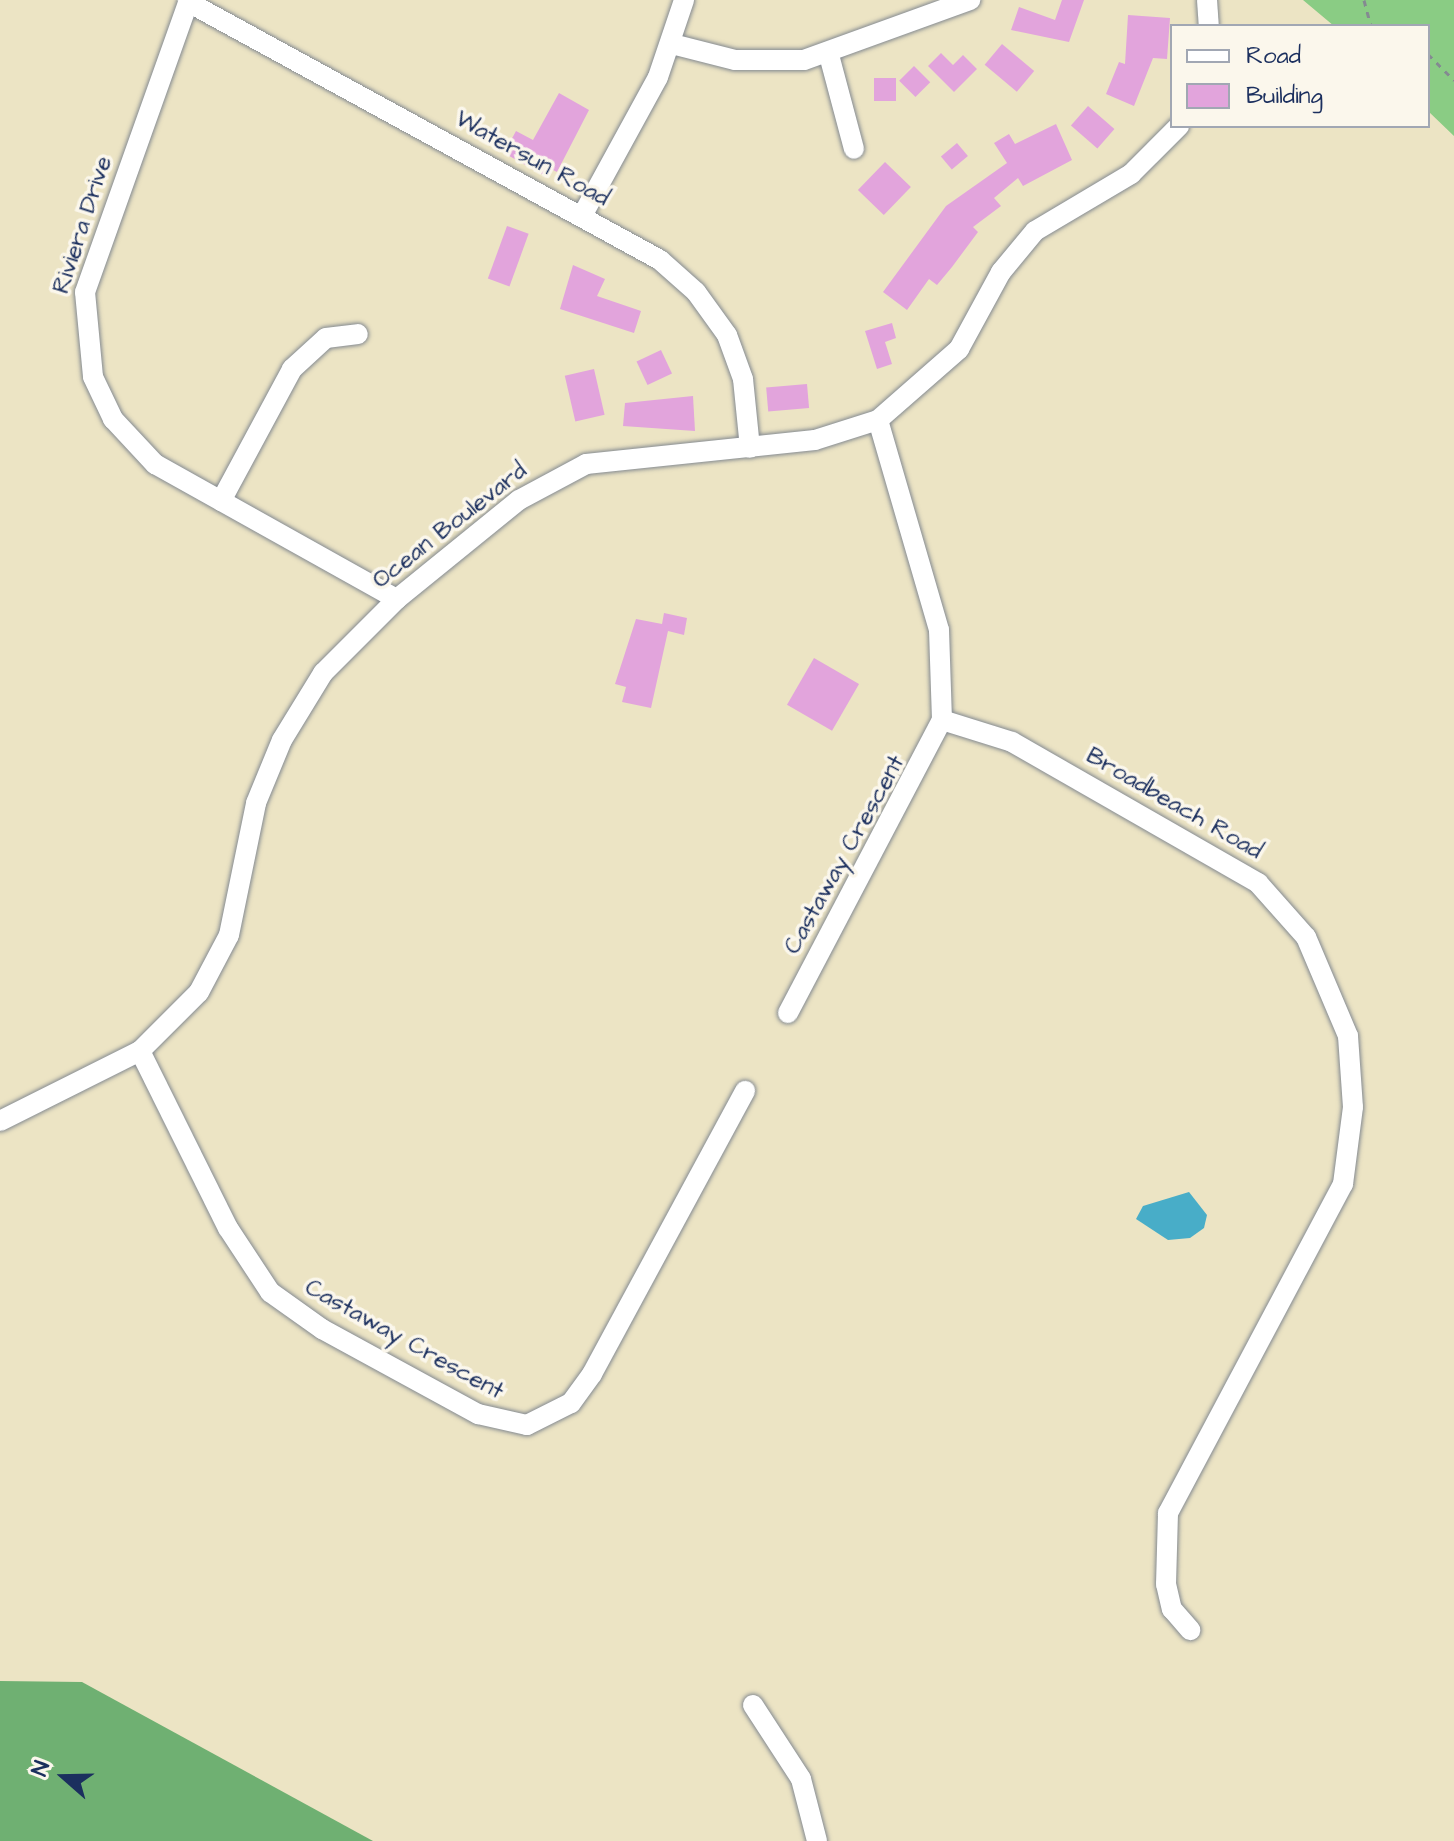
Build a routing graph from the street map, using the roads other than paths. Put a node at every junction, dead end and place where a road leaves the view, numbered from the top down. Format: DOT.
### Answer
graph roads {
  1 [pos="684,0"];
  2 [pos="970,0"];
  3 [pos="1207,0"];
  4 [pos="189,1"];
  5 [pos="1209,24"];
  6 [pos="672,44"];
  7 [pos="829,55"];
  8 [pos="1177,128"];
  9 [pos="854,149"];
  10 [pos="582,216"];
  11 [pos="358,334"];
  12 [pos="878,420"];
  13 [pos="750,448"];
  14 [pos="221,501"];
  15 [pos="397,599"];
  16 [pos="942,720"];
  17 [pos="788,1013"];
  18 [pos="140,1051"];
  19 [pos="745,1091"];
  20 [pos="0,1121"];
  21 [pos="1190,1630"];
  22 [pos="753,1705"];
  23 [pos="817,1841"];
  1 -- 6 [label="street"];
  2 -- 7 [label="street"];
  3 -- 5 [label="street"];
  4 -- 10 [label="street, Watersun Road"];
  4 -- 14 [label="street, Riviera Drive"];
  6 -- 7 [label="street"];
  6 -- 10 [label="street"];
  7 -- 9 [label="street"];
  8 -- 12 [label="street, Ocean Boulevard"];
  10 -- 13 [label="street, Watersun Road"];
  11 -- 14 [label="street"];
  12 -- 13 [label="street, Ocean Boulevard"];
  12 -- 16 [label="street"];
  13 -- 15 [label="street, Ocean Boulevard"];
  14 -- 15 [label="street, Riviera Drive"];
  15 -- 18 [label="street, Ocean Boulevard"];
  16 -- 17 [label="street, Castaway Crescent"];
  16 -- 21 [label="street, Broadbeach Road"];
  18 -- 19 [label="street, Castaway Crescent"];
  18 -- 20 [label="street, Ocean Boulevard"];
  22 -- 23 [label="street"];
}
